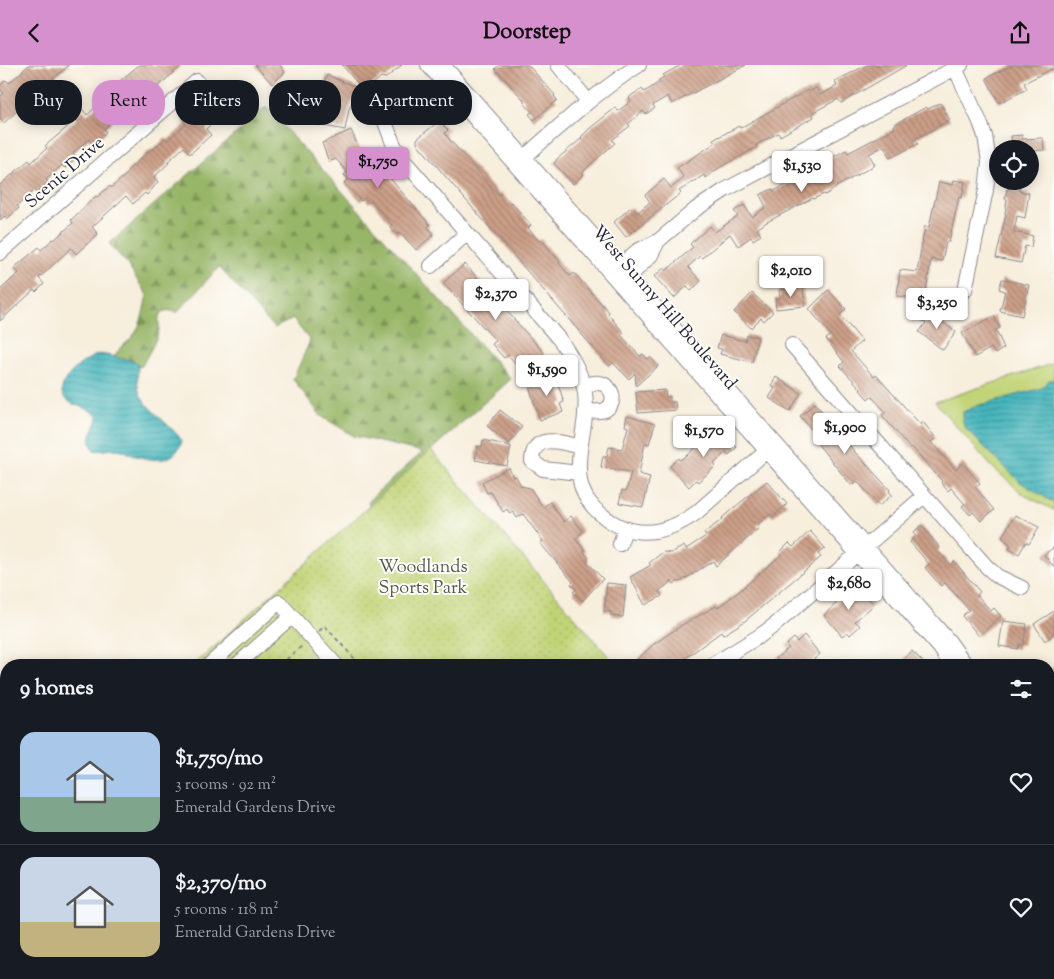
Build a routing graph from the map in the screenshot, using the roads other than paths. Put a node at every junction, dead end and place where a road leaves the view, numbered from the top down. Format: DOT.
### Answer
graph roads {
  1 [pos="428,65"];
  2 [pos="443,65"];
  3 [pos="558,65"];
  4 [pos="639,65"];
  5 [pos="958,67"];
  6 [pos="175,101"];
  7 [pos="588,101"];
  8 [pos="386,125"];
  9 [pos="520,161"];
  10 [pos="467,233"];
  11 [pos="658,241"];
  12 [pos="0,253"];
  13 [pos="432,266"];
  14 [pos="615,269"];
  15 [pos="625,281"];
  16 [pos="965,290"];
  17 [pos="792,345"];
  18 [pos="583,385"];
  19 [pos="585,412"];
  20 [pos="580,447"];
  21 [pos="771,447"];
  22 [pos="579,473"];
  23 [pos="924,495"];
  24 [pos="625,529"];
  25 [pos="620,544"];
  26 [pos="861,549"];
  27 [pos="1022,588"];
  28 [pos="292,616"];
  29 [pos="216,659"];
  30 [pos="244,659"];
  31 [pos="331,659"];
  32 [pos="722,659"];
  33 [pos="958,659"];
  1 -- 9 [label="street, West Sunny Hill Boulevard"];
  2 -- 9 [label="street, West Sunny Hill Boulevard"];
  3 -- 7 [label="street"];
  4 -- 7 [label="street"];
  5 -- 11 [label="street"];
  5 -- 16 [label="street"];
  6 -- 12 [label="street, Scenic Drive"];
  7 -- 9 [label="street"];
  8 -- 10 [label="street"];
  9 -- 14 [label="street, West Sunny Hill Boulevard"];
  10 -- 13 [label="street"];
  10 -- 18 [label="street"];
  11 -- 14 [label="street"];
  11 -- 15 [label="street"];
  14 -- 15 [label="street, West Sunny Hill Boulevard"];
  15 -- 21 [label="street, West Sunny Hill Boulevard"];
  17 -- 23 [label="street"];
  18 -- 19 [label="street"];
  18 -- 19 [label="street"];
  19 -- 20 [label="street"];
  20 -- 22 [label="street"];
  20 -- 22 [label="street"];
  21 -- 24 [label="street"];
  21 -- 26 [label="street, West Sunny Hill Boulevard"];
  22 -- 24 [label="street"];
  23 -- 26 [label="street"];
  23 -- 27 [label="street"];
  24 -- 25 [label="street"];
  26 -- 32 [label="street"];
  26 -- 33 [label="street, West Sunny Hill Boulevard"];
  28 -- 29 [label="street"];
  28 -- 30 [label="street"];
  28 -- 31 [label="street"];
}
